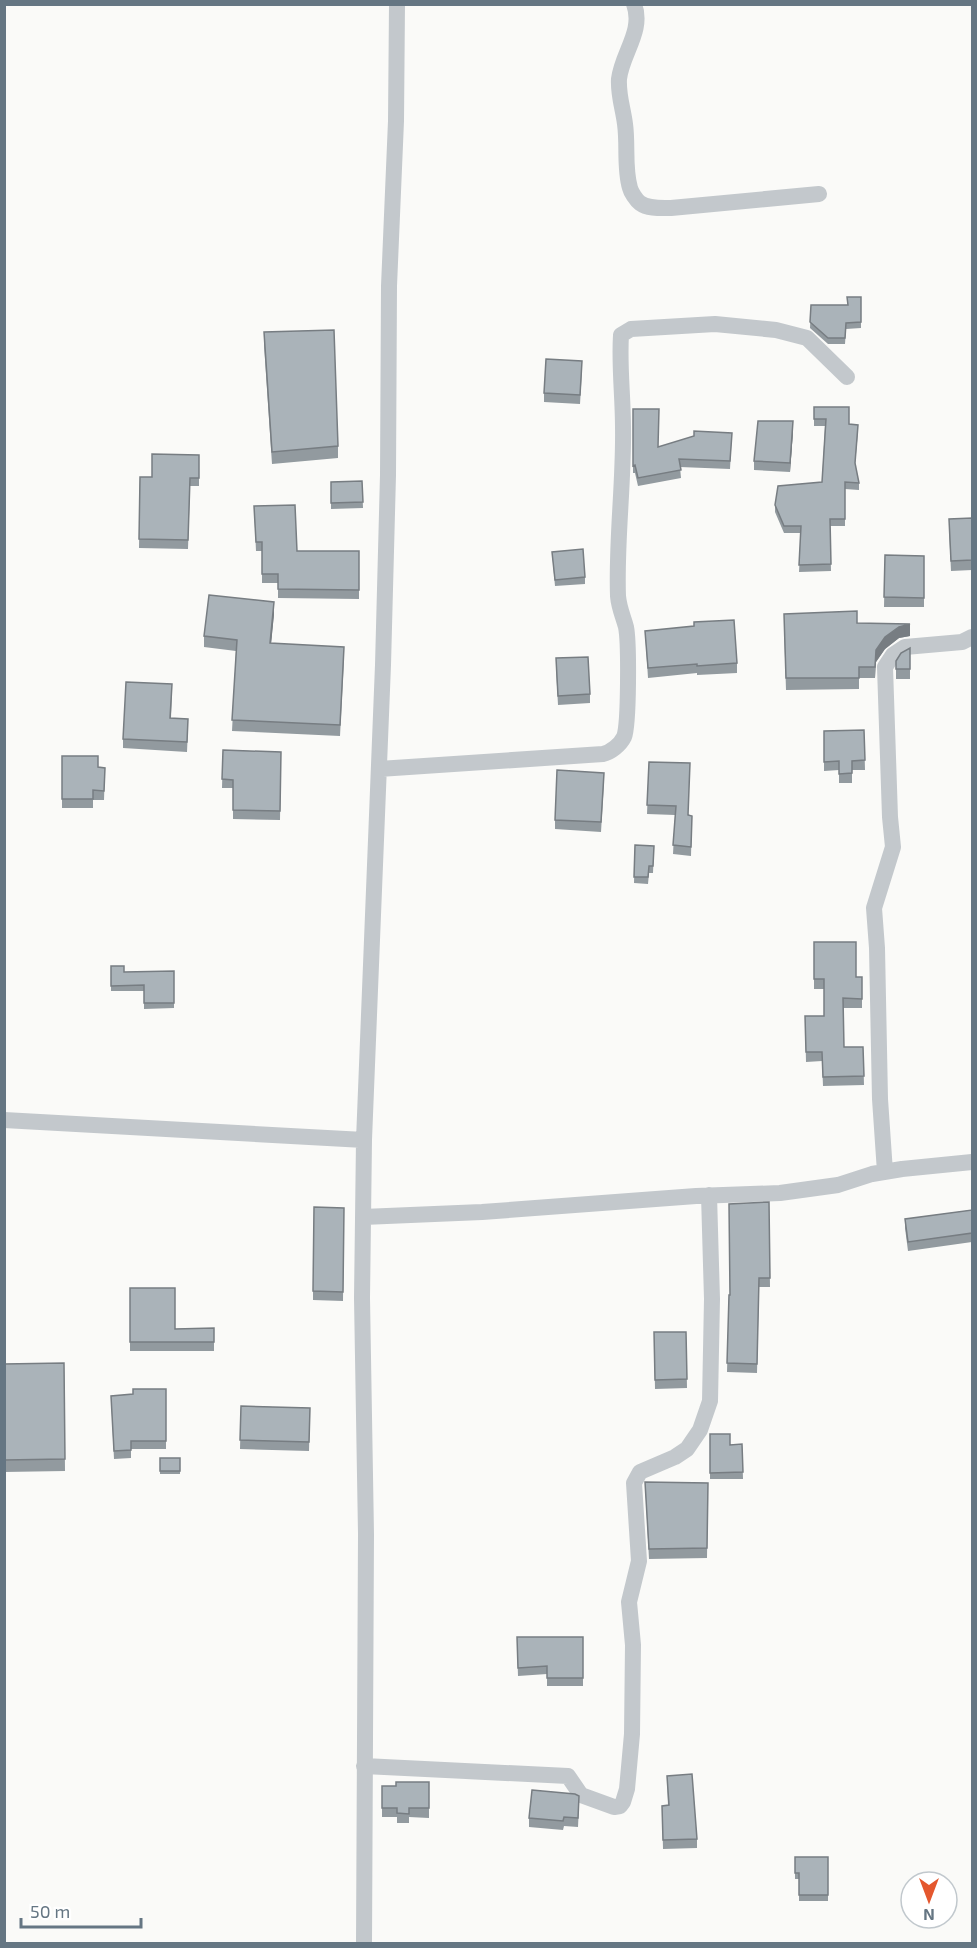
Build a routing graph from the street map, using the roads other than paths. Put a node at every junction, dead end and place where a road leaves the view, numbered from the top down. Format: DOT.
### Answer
graph roads {
  1 [pos="397,4"];
  2 [pos="634,4"];
  3 [pos="819,194"];
  4 [pos="847,377"];
  5 [pos="972,637"];
  6 [pos="379,769"];
  7 [pos="4,1120"];
  8 [pos="364,1140"];
  9 [pos="972,1162"];
  10 [pos="885,1172"];
  11 [pos="709,1195"];
  12 [pos="363,1217"];
  13 [pos="364,1766"];
  14 [pos="364,1944"];
  1 -- 6 [label="street"];
  2 -- 3 [label="street"];
  4 -- 6 [label="street"];
  5 -- 10 [label="street"];
  6 -- 8 [label="street"];
  7 -- 8 [label="street"];
  8 -- 12 [label="street"];
  9 -- 10 [label="street"];
  10 -- 11 [label="street"];
  11 -- 12 [label="street"];
  11 -- 13 [label="street"];
  12 -- 13 [label="street"];
  13 -- 14 [label="street"];
}
